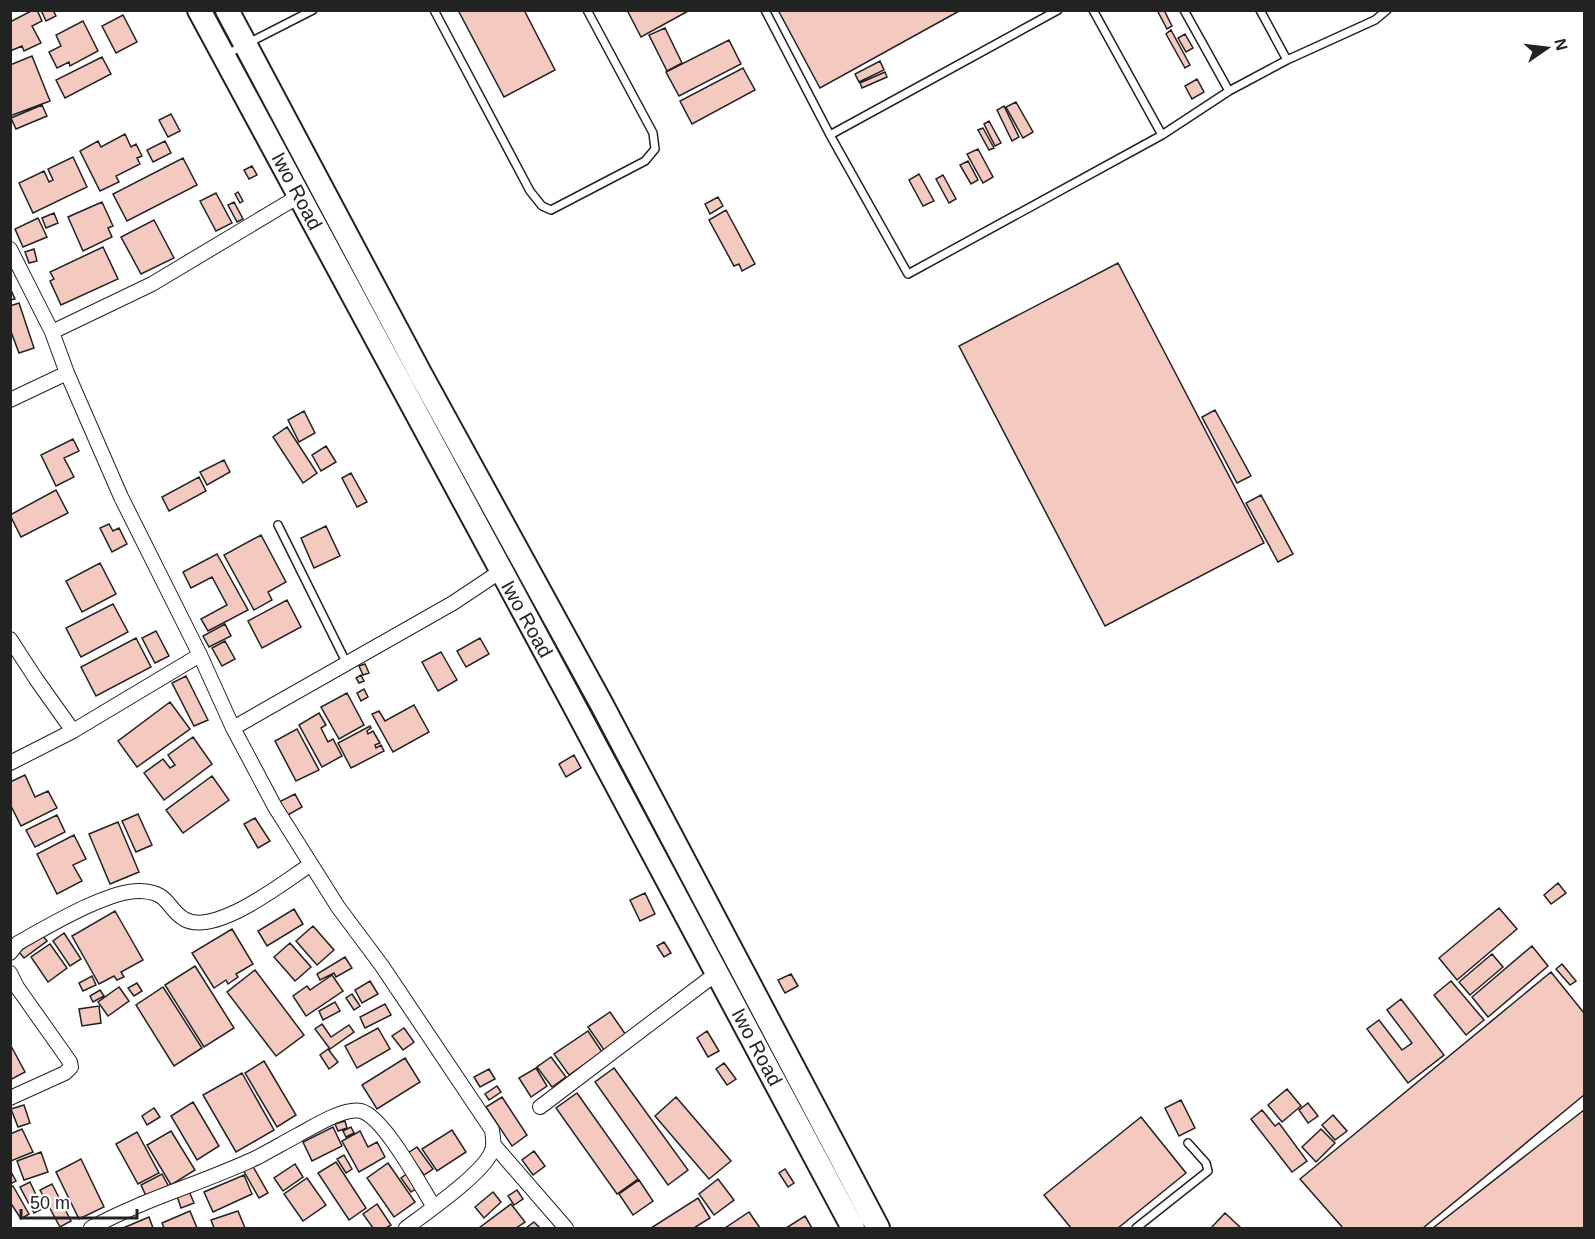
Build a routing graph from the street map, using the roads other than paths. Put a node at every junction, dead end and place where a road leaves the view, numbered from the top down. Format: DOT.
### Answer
graph roads {
  1 [pos="313,10"];
  2 [pos="435,10"];
  3 [pos="587,10"];
  4 [pos="765,10"];
  5 [pos="1058,10"];
  6 [pos="1093,10"];
  7 [pos="1184,10"];
  8 [pos="1260,10"];
  9 [pos="1388,10"];
  10 [pos="220,19"];
  11 [pos="245,44"];
  12 [pos="224,56"];
  13 [pos="1287,60"];
  14 [pos="1229,91"];
  15 [pos="830,135"];
  16 [pos="1162,135"];
  17 [pos="299,196"];
  18 [pos="10,249"];
  19 [pos="52,332"];
  20 [pos="67,373"];
  21 [pos="10,400"];
  22 [pos="278,525"];
  23 [pos="501,572"];
  24 [pos="547,602"];
  25 [pos="524,614"];
  26 [pos="10,639"];
  27 [pos="200,655"];
  28 [pos="347,664"];
  29 [pos="233,728"];
  30 [pos="73,731"];
  31 [pos="10,763"];
  32 [pos="310,865"];
  33 [pos="10,953"];
  34 [pos="717,973"];
  35 [pos="10,974"];
  36 [pos="10,1098"];
  37 [pos="540,1107"];
  38 [pos="1188,1143"];
  39 [pos="494,1145"];
  40 [pos="434,1207"];
  41 [pos="91,1228"];
  42 [pos="406,1228"];
  43 [pos="566,1228"];
  44 [pos="853,1228"];
  45 [pos="879,1228"];
  46 [pos="1136,1228"];
  1 -- 11 [label="lane"];
  2 -- 3 [label="lane"];
  4 -- 15 [label="lane"];
  5 -- 15 [label="lane"];
  6 -- 16 [label="lane"];
  7 -- 14 [label="lane"];
  8 -- 13 [label="lane"];
  9 -- 13 [label="lane"];
  10 -- 11 [label="main road, Iwo Road"];
  10 -- 12 [label="main road, Iwo Road"];
  11 -- 12 [label="lane"];
  11 -- 24 [label="main road, Iwo Road"];
  12 -- 17 [label="main road, Iwo Road"];
  13 -- 14 [label="lane"];
  14 -- 16 [label="lane"];
  15 -- 16 [label="lane"];
  17 -- 19 [label="street"];
  17 -- 23 [label="main road, Iwo Road"];
  18 -- 19 [label="street"];
  19 -- 20 [label="street"];
  20 -- 21 [label="street"];
  20 -- 27 [label="street"];
  22 -- 28 [label="lane"];
  23 -- 25 [label="main road, Iwo Road"];
  23 -- 28 [label="street"];
  24 -- 25 [label="main road"];
  24 -- 45 [label="main road, Iwo Road"];
  25 -- 34 [label="main road, Iwo Road"];
  26 -- 30 [label="street"];
  27 -- 29 [label="street"];
  27 -- 30 [label="street"];
  28 -- 29 [label="street"];
  29 -- 32 [label="street"];
  30 -- 31 [label="street"];
  32 -- 33 [label="street"];
  32 -- 39 [label="street"];
  34 -- 37 [label="street"];
  34 -- 44 [label="main road, Iwo Road"];
  35 -- 36 [label="street"];
  38 -- 46 [label="lane"];
  39 -- 40 [label="street"];
  39 -- 43 [label="street"];
  40 -- 41 [label="street"];
  40 -- 42 [label="street"];
}
